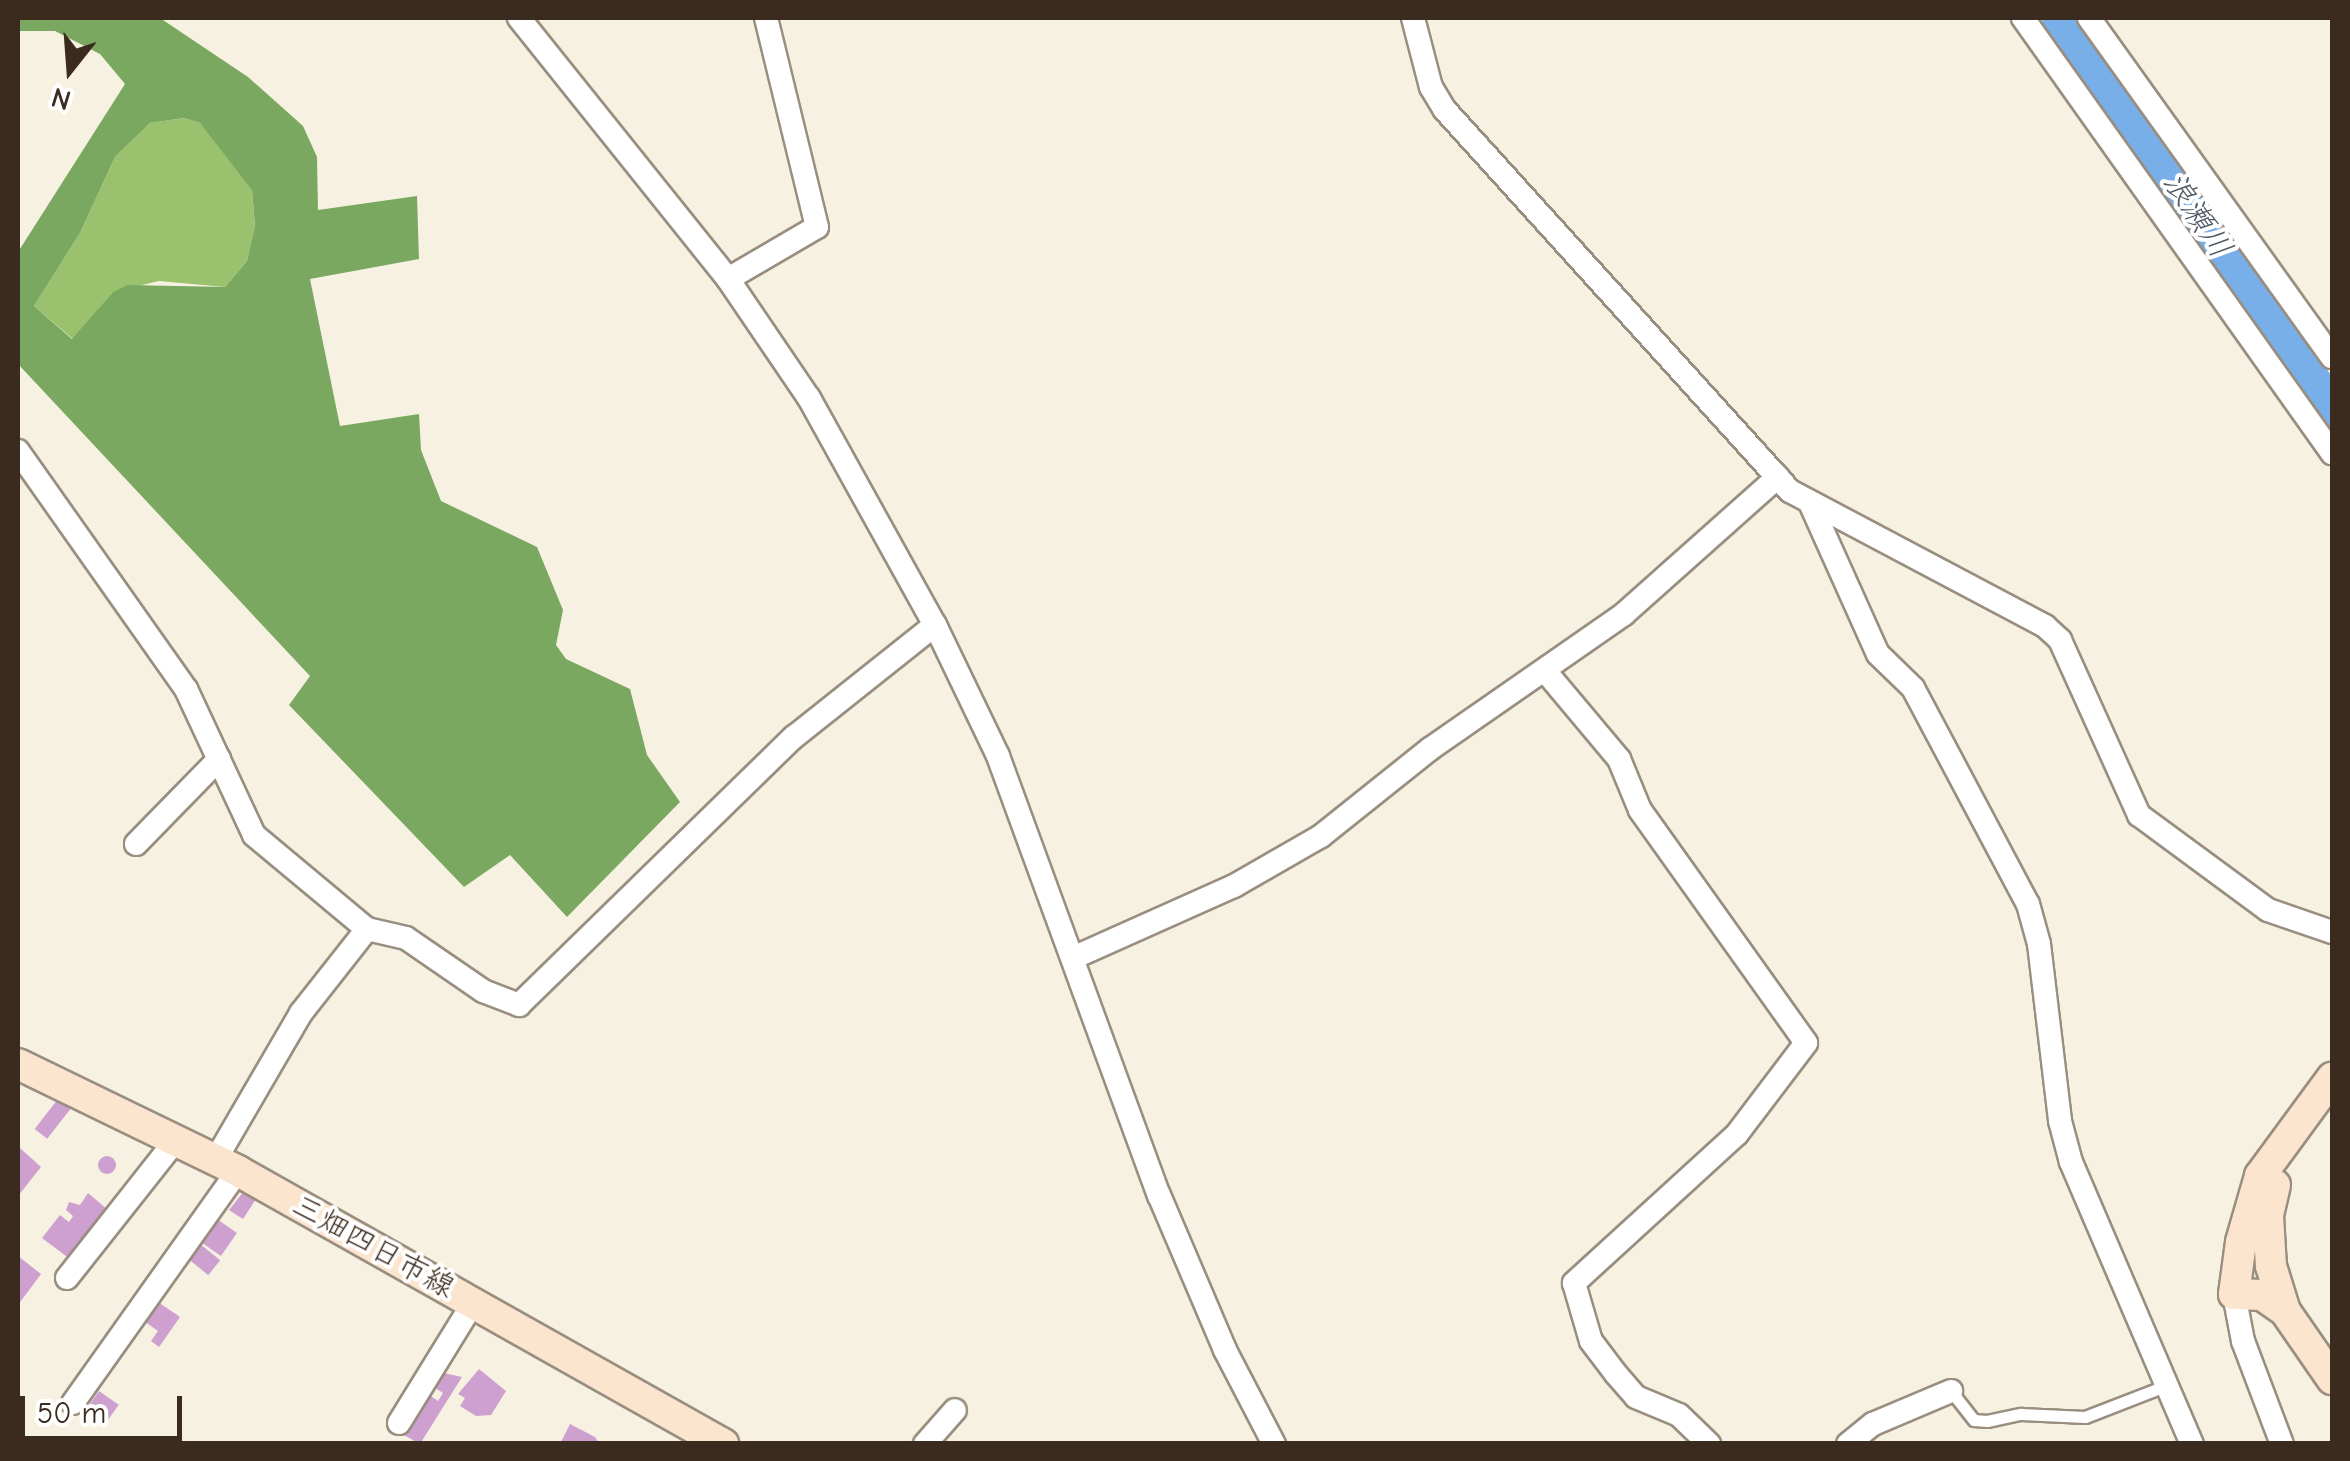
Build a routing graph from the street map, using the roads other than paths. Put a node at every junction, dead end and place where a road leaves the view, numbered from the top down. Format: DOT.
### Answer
graph roads {
  1 [pos="518,18"];
  2 [pos="766,18"];
  3 [pos="1414,18"];
  4 [pos="2023,18"];
  5 [pos="2090,18"];
  6 [pos="728,279"];
  7 [pos="2332,356"];
  8 [pos="18,452"];
  9 [pos="2332,453"];
  10 [pos="1778,477"];
  11 [pos="1811,505"];
  12 [pos="935,625"];
  13 [pos="1546,672"];
  14 [pos="219,759"];
  15 [pos="136,844"];
  16 [pos="367,929"];
  17 [pos="2332,932"];
  18 [pos="1075,957"];
  19 [pos="18,1064"];
  20 [pos="2332,1078"];
  21 [pos="2292,1130"];
  22 [pos="176,1140"];
  23 [pos="227,1165"];
  24 [pos="67,1278"];
  25 [pos="2234,1294"];
  26 [pos="473,1303"];
  27 [pos="2285,1311"];
  28 [pos="2332,1379"];
  29 [pos="2165,1386"];
  30 [pos="1951,1391"];
  31 [pos="74,1403"];
  32 [pos="955,1410"];
  33 [pos="398,1423"];
  34 [pos="722,1444"];
  35 [pos="925,1444"];
  36 [pos="1274,1444"];
  37 [pos="1709,1444"];
  38 [pos="1848,1444"];
  39 [pos="2192,1444"];
  40 [pos="2282,1444"];
  1 -- 6 [label="street"];
  2 -- 6 [label="street"];
  3 -- 10 [label="street"];
  4 -- 9 [label="street"];
  5 -- 7 [label="street"];
  6 -- 12 [label="street"];
  8 -- 14 [label="street"];
  10 -- 11 [label="street"];
  10 -- 13 [label="street"];
  11 -- 17 [label="street"];
  11 -- 29 [label="street"];
  12 -- 16 [label="street"];
  12 -- 18 [label="street"];
  13 -- 18 [label="street"];
  13 -- 37 [label="street"];
  14 -- 15 [label="street"];
  14 -- 16 [label="street"];
  16 -- 23 [label="street"];
  18 -- 36 [label="street"];
  19 -- 22 [label="main road, 三畑四日市線"];
  20 -- 21 [label="main road"];
  21 -- 25 [label="main road"];
  21 -- 27 [label="main road"];
  22 -- 23 [label="main road, 三畑四日市線"];
  22 -- 24 [label="street"];
  23 -- 26 [label="main road, 三畑四日市線"];
  23 -- 31 [label="street"];
  25 -- 27 [label="main road"];
  25 -- 40 [label="street"];
  26 -- 33 [label="street"];
  26 -- 34 [label="main road, 三畑四日市線"];
  27 -- 28 [label="main road"];
  29 -- 30 [label="lane"];
  29 -- 39 [label="street"];
  30 -- 38 [label="street"];
  32 -- 35 [label="street"];
}
